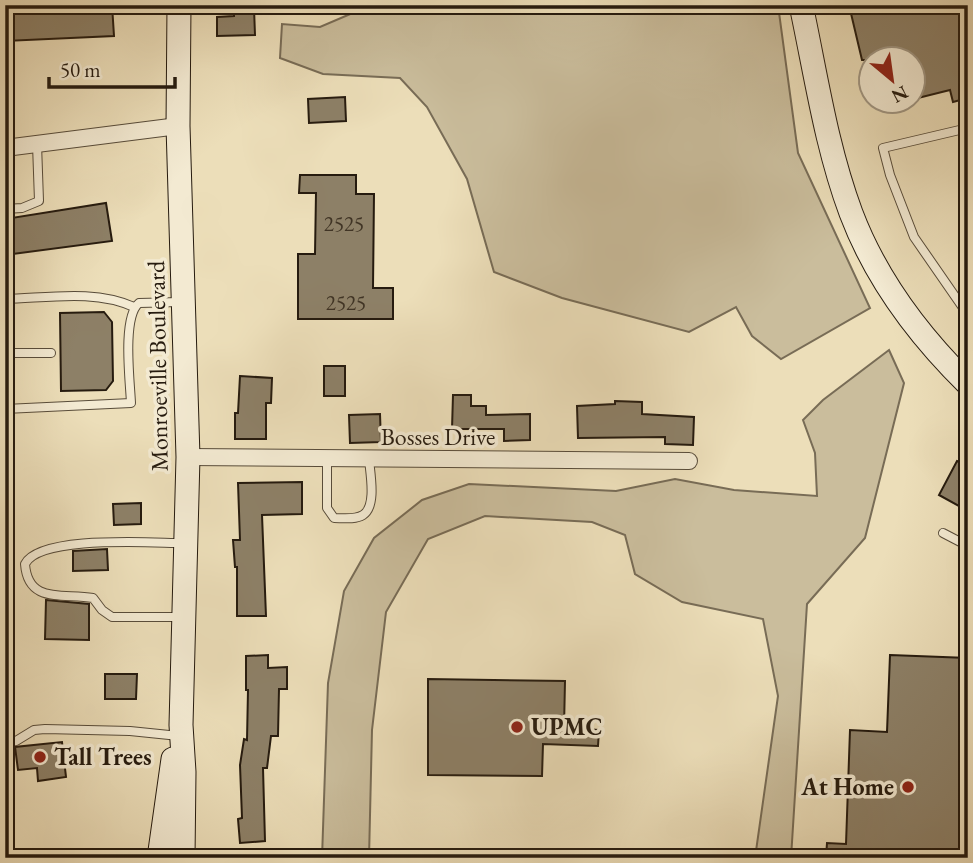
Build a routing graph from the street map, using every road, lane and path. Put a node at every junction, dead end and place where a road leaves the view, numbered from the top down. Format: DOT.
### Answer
graph roads {
  1 [pos="179,5"];
  2 [pos="801,5"];
  3 [pos="178,126"];
  4 [pos="968,128"];
  5 [pos="37,144"];
  6 [pos="5,148"];
  7 [pos="5,209"];
  8 [pos="5,299"];
  9 [pos="183,302"];
  10 [pos="134,307"];
  11 [pos="968,315"];
  12 [pos="5,353"];
  13 [pos="51,353"];
  14 [pos="968,384"];
  15 [pos="5,409"];
  16 [pos="188,457"];
  17 [pos="327,459"];
  18 [pos="369,459"];
  19 [pos="689,461"];
  20 [pos="943,533"];
  21 [pos="186,543"];
  22 [pos="968,546"];
  23 [pos="184,617"];
  24 [pos="180,730"];
  25 [pos="16,741"];
  26 [pos="159,858"];
  27 [pos="183,858"];
  1 -- 3 [label="main road, Monroeville Boulevard"];
  2 -- 14 [label="main road"];
  3 -- 5 [label="street"];
  3 -- 9 [label="main road, Monroeville Boulevard"];
  4 -- 11 [label="lane"];
  5 -- 6 [label="street"];
  5 -- 7 [label="lane"];
  8 -- 10 [label="lane"];
  9 -- 10 [label="lane"];
  9 -- 16 [label="main road, Monroeville Boulevard"];
  10 -- 15 [label="lane"];
  12 -- 13 [label="lane"];
  16 -- 17 [label="street, Bosses Drive"];
  16 -- 21 [label="main road, Monroeville Boulevard"];
  17 -- 18 [label="street, Bosses Drive"];
  17 -- 18 [label="lane"];
  18 -- 19 [label="street, Bosses Drive"];
  20 -- 22 [label="lane"];
  21 -- 23 [label="main road, Monroeville Boulevard"];
  21 -- 23 [label="lane"];
  23 -- 24 [label="main road, Monroeville Boulevard"];
  24 -- 25 [label="lane"];
  24 -- 26 [label="main road, Monroeville Boulevard"];
  24 -- 27 [label="main road, Monroeville Boulevard"];
}
